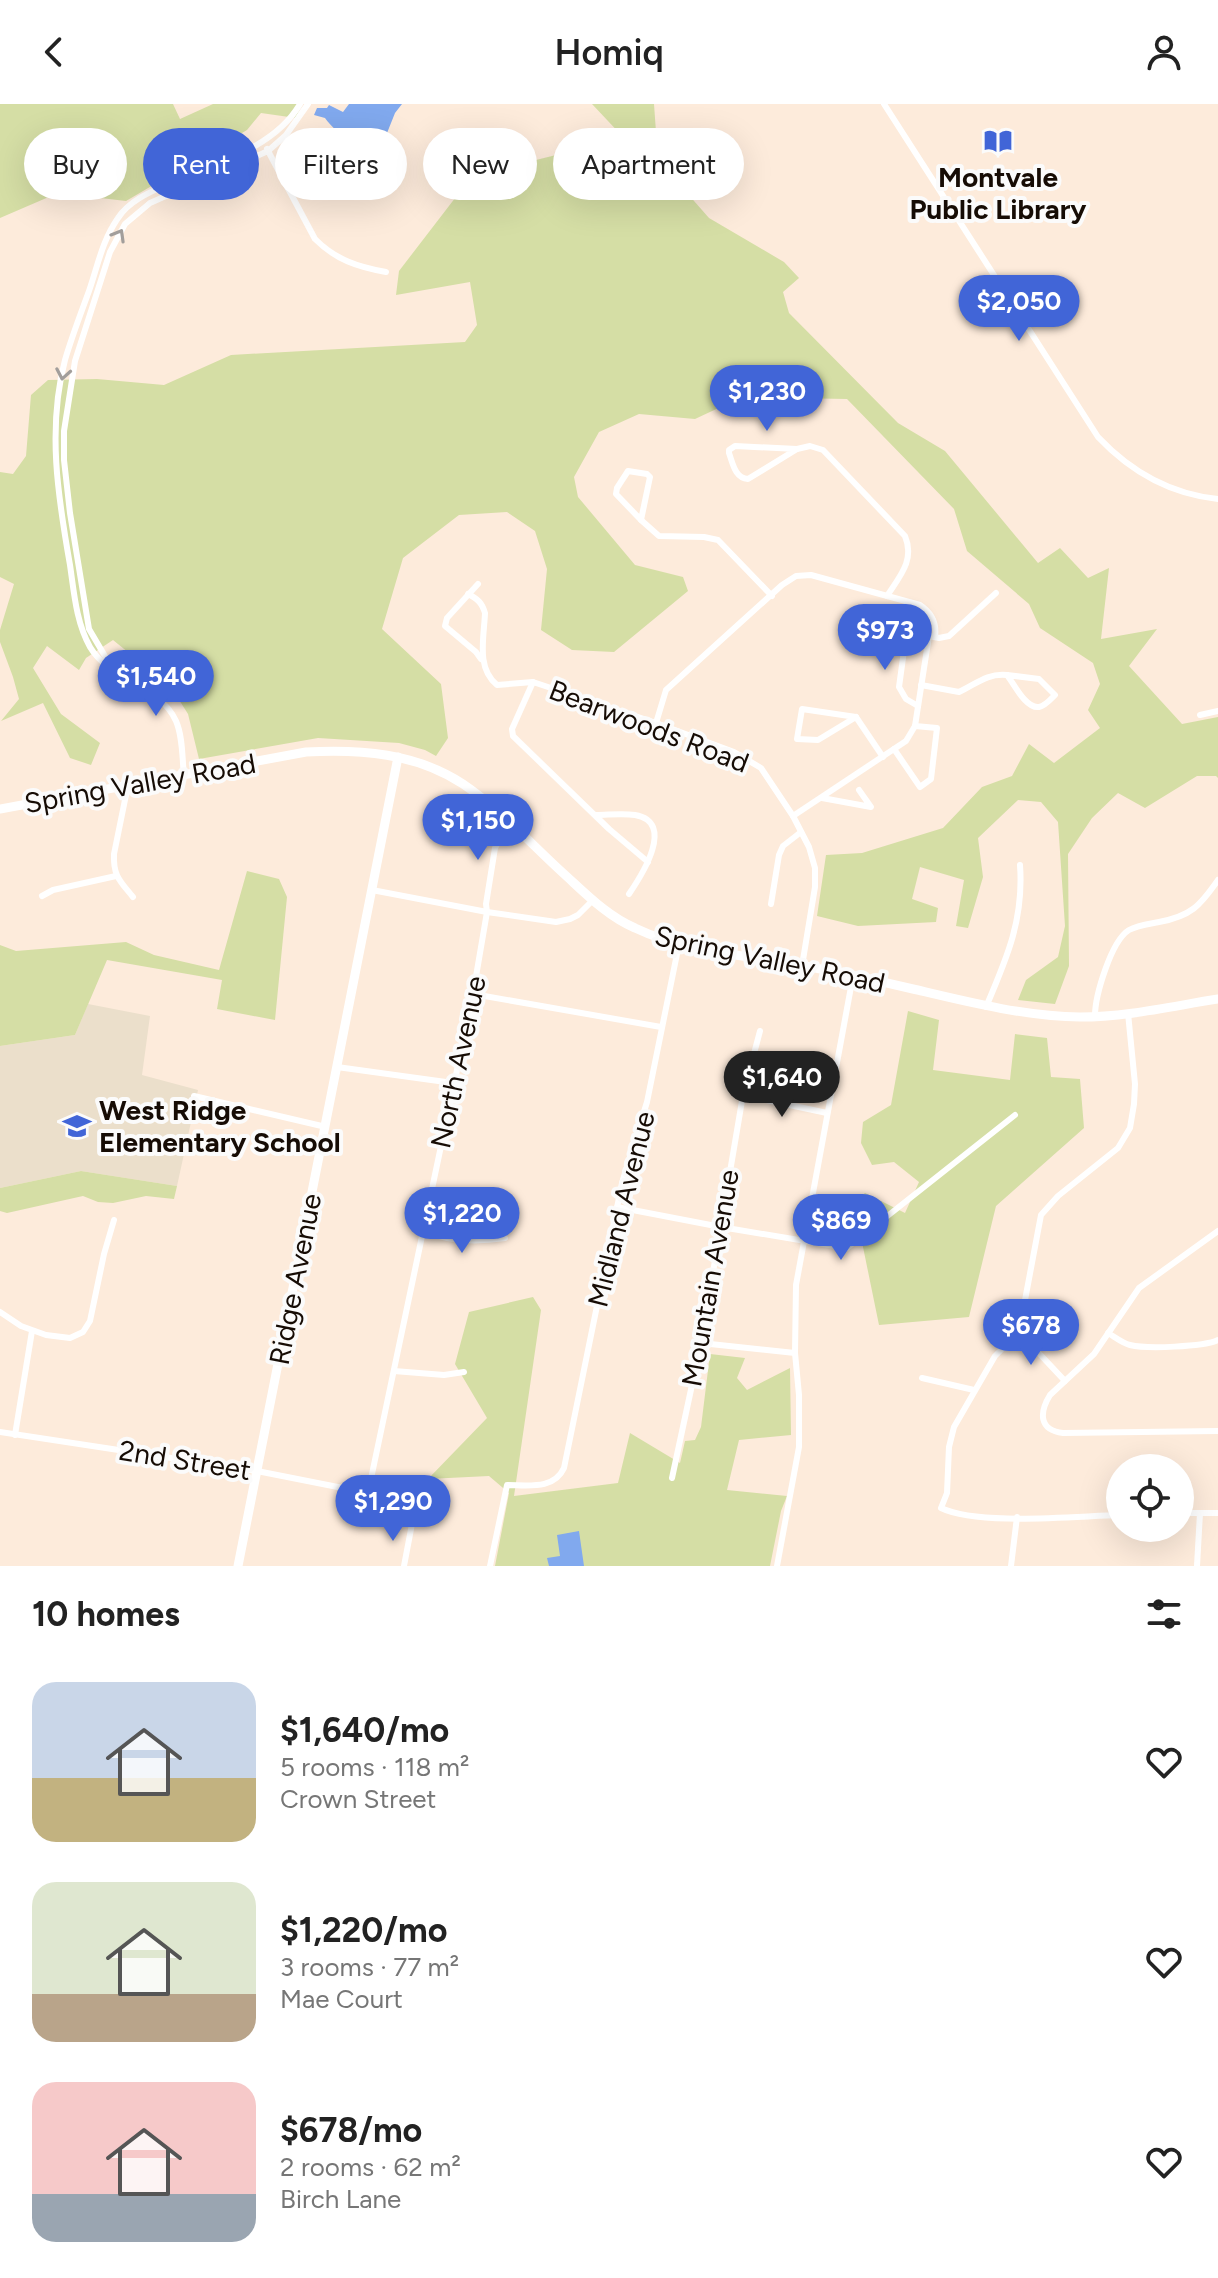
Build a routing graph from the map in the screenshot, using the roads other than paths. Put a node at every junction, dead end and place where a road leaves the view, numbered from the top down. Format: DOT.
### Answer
graph roads {
  1 [pos="300,104"];
  2 [pos="308,104"];
  3 [pos="884,104"];
  4 [pos="264,142"];
  5 [pos="268,151"];
  6 [pos="386,272"];
  7 [pos="797,449"];
  8 [pos="1218,499"];
  9 [pos="641,520"];
  10 [pos="478,584"];
  11 [pos="996,593"];
  12 [pos="468,594"];
  13 [pos="772,596"];
  14 [pos="887,596"];
  15 [pos="909,614"];
  16 [pos="935,637"];
  17 [pos="483,662"];
  18 [pos="114,672"];
  19 [pos="1007,675"];
  20 [pos="533,682"];
  21 [pos="921,685"];
  22 [pos="918,706"];
  23 [pos="1218,711"];
  24 [pos="1200,715"];
  25 [pos="856,717"];
  26 [pos="656,723"];
  27 [pos="915,726"];
  28 [pos="894,749"];
  29 [pos="398,757"];
  30 [pos="883,757"];
  31 [pos="184,775"];
  32 [pos="128,785"];
  33 [pos="859,790"];
  34 [pos="822,798"];
  35 [pos="0,809"];
  36 [pos="596,815"];
  37 [pos="793,816"];
  38 [pos="509,821"];
  39 [pos="801,832"];
  40 [pos="648,862"];
  41 [pos="1020,865"];
  42 [pos="116,876"];
  43 [pos="1218,880"];
  44 [pos="372,890"];
  45 [pos="629,894"];
  46 [pos="42,896"];
  47 [pos="133,897"];
  48 [pos="593,900"];
  49 [pos="771,904"];
  50 [pos="487,912"];
  51 [pos="679,944"];
  52 [pos="802,966"];
  53 [pos="853,976"];
  54 [pos="473,994"];
  55 [pos="1218,999"];
  56 [pos="986,1007"];
  57 [pos="1128,1013"];
  58 [pos="1095,1016"];
  59 [pos="661,1027"];
  60 [pos="760,1031"];
  61 [pos="337,1067"];
  62 [pos="453,1083"];
  63 [pos="743,1095"];
  64 [pos="194,1096"];
  65 [pos="827,1113"];
  66 [pos="1015,1115"];
  67 [pos="326,1127"];
  68 [pos="617,1207"];
  69 [pos="114,1220"];
  70 [pos="721,1227"];
  71 [pos="424,1231"];
  72 [pos="1217,1235"];
  73 [pos="505,1238"];
  74 [pos="804,1239"];
  75 [pos="0,1312"];
  76 [pos="32,1331"];
  77 [pos="1019,1332"];
  78 [pos="1108,1333"];
  79 [pos="1218,1340"];
  80 [pos="701,1343"];
  81 [pos="795,1353"];
  82 [pos="394,1371"];
  83 [pos="464,1372"];
  84 [pos="922,1378"];
  85 [pos="1065,1381"];
  86 [pos="974,1390"];
  87 [pos="1218,1431"];
  88 [pos="0,1432"];
  89 [pos="15,1435"];
  90 [pos="257,1471"];
  91 [pos="672,1478"];
  92 [pos="368,1493"];
  93 [pos="1194,1513"];
  94 [pos="1200,1513"];
  95 [pos="1218,1513"];
  96 [pos="1106,1515"];
  97 [pos="1017,1517"];
  98 [pos="412,1524"];
  99 [pos="238,1566"];
  100 [pos="404,1566"];
  101 [pos="490,1566"];
  102 [pos="777,1566"];
  103 [pos="1011,1566"];
  104 [pos="1197,1566"];
  1 -- 4 [label="street"];
  2 -- 5 [label="street"];
  3 -- 8 [label="street"];
  4 -- 5 [label="street"];
  4 -- 18 [label="street, one-way"];
  5 -- 6 [label="street"];
  18 -- 5 [label="street, one-way"];
  7 -- 7 [label="street"];
  7 -- 14 [label="street"];
  9 -- 9 [label="street"];
  9 -- 13 [label="street"];
  10 -- 12 [label="street, Bearwoods Road"];
  11 -- 16 [label="street"];
  12 -- 17 [label="street"];
  12 -- 17 [label="street, Bearwoods Road"];
  13 -- 14 [label="street"];
  13 -- 26 [label="street"];
  14 -- 16 [label="street"];
  15 -- 22 [label="street"];
  16 -- 21 [label="street"];
  17 -- 20 [label="street, Bearwoods Road"];
  18 -- 31 [label="street"];
  19 -- 19 [label="street"];
  19 -- 21 [label="street"];
  20 -- 26 [label="street, Bearwoods Road"];
  20 -- 36 [label="street"];
  21 -- 22 [label="street"];
  22 -- 27 [label="street"];
  23 -- 24 [label="street"];
  25 -- 25 [label="street"];
  25 -- 30 [label="street"];
  26 -- 37 [label="street, Bearwoods Road"];
  27 -- 28 [label="street"];
  27 -- 28 [label="street"];
  28 -- 30 [label="street"];
  29 -- 31 [label="street, Spring Valley Road"];
  29 -- 38 [label="street, Spring Valley Road"];
  29 -- 44 [label="street, Ridge Avenue"];
  30 -- 34 [label="street"];
  31 -- 32 [label="street, Spring Valley Road"];
  32 -- 35 [label="street, Spring Valley Road"];
  32 -- 42 [label="street"];
  33 -- 34 [label="street"];
  34 -- 37 [label="street"];
  36 -- 40 [label="street"];
  36 -- 40 [label="street"];
  37 -- 39 [label="street, Bearwoods Road"];
  38 -- 48 [label="street, Spring Valley Road"];
  38 -- 50 [label="street, North Avenue"];
  39 -- 49 [label="street"];
  39 -- 52 [label="street, Bearwoods Road"];
  40 -- 45 [label="street"];
  41 -- 56 [label="street"];
  42 -- 46 [label="street"];
  42 -- 47 [label="street"];
  43 -- 58 [label="street"];
  44 -- 50 [label="street"];
  44 -- 61 [label="street, Ridge Avenue"];
  48 -- 50 [label="street"];
  48 -- 51 [label="street, Spring Valley Road"];
  50 -- 54 [label="street, North Avenue"];
  51 -- 52 [label="street, Spring Valley Road"];
  51 -- 59 [label="street, Midland Avenue"];
  52 -- 53 [label="street, Spring Valley Road"];
  53 -- 56 [label="street, Spring Valley Road"];
  53 -- 65 [label="street"];
  54 -- 59 [label="street"];
  54 -- 62 [label="street, North Avenue"];
  55 -- 57 [label="street, Spring Valley Road"];
  56 -- 58 [label="street, Spring Valley Road"];
  57 -- 58 [label="street, Spring Valley Road"];
  57 -- 77 [label="street"];
  59 -- 68 [label="street, Midland Avenue"];
  60 -- 63 [label="street, Mountain Avenue"];
  61 -- 62 [label="street"];
  61 -- 67 [label="street, Ridge Avenue"];
  62 -- 71 [label="street, North Avenue"];
  63 -- 65 [label="street"];
  63 -- 70 [label="street, Mountain Avenue"];
  64 -- 67 [label="street"];
  65 -- 74 [label="street"];
  66 -- 74 [label="street"];
  67 -- 90 [label="street, Ridge Avenue"];
  68 -- 70 [label="street"];
  68 -- 101 [label="street, Midland Avenue"];
  69 -- 76 [label="street"];
  70 -- 74 [label="street"];
  70 -- 80 [label="street, Mountain Avenue"];
  71 -- 73 [label="street"];
  71 -- 82 [label="street, North Avenue"];
  72 -- 78 [label="street"];
  74 -- 81 [label="street"];
  75 -- 76 [label="street"];
  76 -- 89 [label="street"];
  77 -- 85 [label="street"];
  77 -- 86 [label="street"];
  78 -- 79 [label="street"];
  78 -- 85 [label="street"];
  80 -- 81 [label="street"];
  80 -- 91 [label="street, Mountain Avenue"];
  81 -- 102 [label="street"];
  82 -- 83 [label="street"];
  82 -- 92 [label="street, North Avenue"];
  84 -- 86 [label="street"];
  85 -- 87 [label="street"];
  86 -- 97 [label="street"];
  88 -- 89 [label="street, 2nd Street"];
  89 -- 90 [label="street, 2nd Street"];
  90 -- 92 [label="street, 2nd Street"];
  90 -- 99 [label="street, Ridge Avenue"];
  93 -- 94 [label="street"];
  94 -- 95 [label="street"];
  94 -- 104 [label="street"];
  96 -- 97 [label="street"];
  97 -- 103 [label="street"];
  98 -- 100 [label="street"];
}
